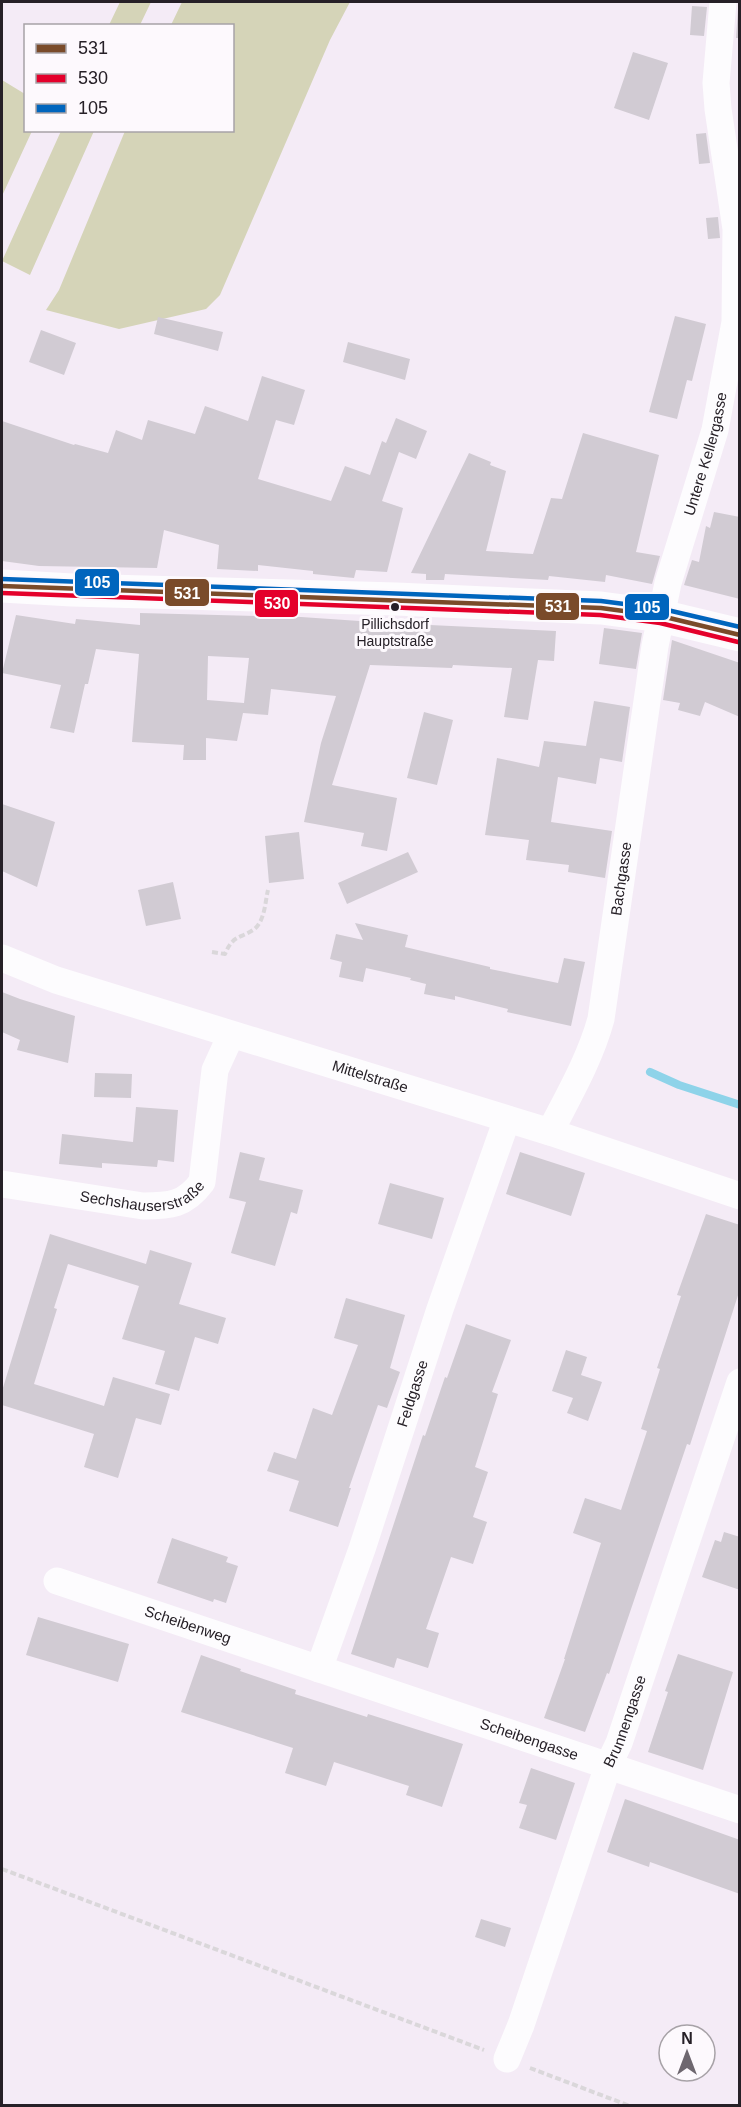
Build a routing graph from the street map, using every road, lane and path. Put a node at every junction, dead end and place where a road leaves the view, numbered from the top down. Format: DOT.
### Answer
graph roads {
  1 [pos="723,2"];
  2 [pos="2,586"];
  3 [pos="661,615"];
  4 [pos="740,635"];
  5 [pos="268,890"];
  6 [pos="212,952"];
  7 [pos="2,958"];
  8 [pos="231,1035"];
  9 [pos="507,1119"];
  10 [pos="550,1132"];
  11 [pos="2,1184"];
  12 [pos="740,1196"];
  13 [pos="740,1382"];
  14 [pos="57,1581"];
  15 [pos="319,1669"];
  16 [pos="608,1766"];
  17 [pos="740,1810"];
  18 [pos="2,1869"];
  19 [pos="507,2059"];
  20 [pos="630,2106"];
  1 -- 3 [label="street, Untere Kellergasse"];
  2 -- 3 [label="main road"];
  3 -- 4 [label="main road"];
  3 -- 10 [label="street, Bachgasse"];
  5 -- 6 [label="path"];
  7 -- 8 [label="street, Mittelstraße"];
  8 -- 9 [label="street, Mittelstraße"];
  8 -- 11 [label="street, Sechshauserstraße"];
  9 -- 10 [label="street, Mittelstraße"];
  9 -- 15 [label="street, Feldgasse"];
  10 -- 12 [label="street, Mittelstraße"];
  13 -- 16 [label="street, Brunnengasse"];
  14 -- 15 [label="street, Scheibenweg"];
  15 -- 16 [label="street, Scheibengasse"];
  16 -- 17 [label="street, Scheibengasse"];
  16 -- 19 [label="street, Brunnengasse"];
  18 -- 19 [label="path"];
  19 -- 20 [label="path"];
}
